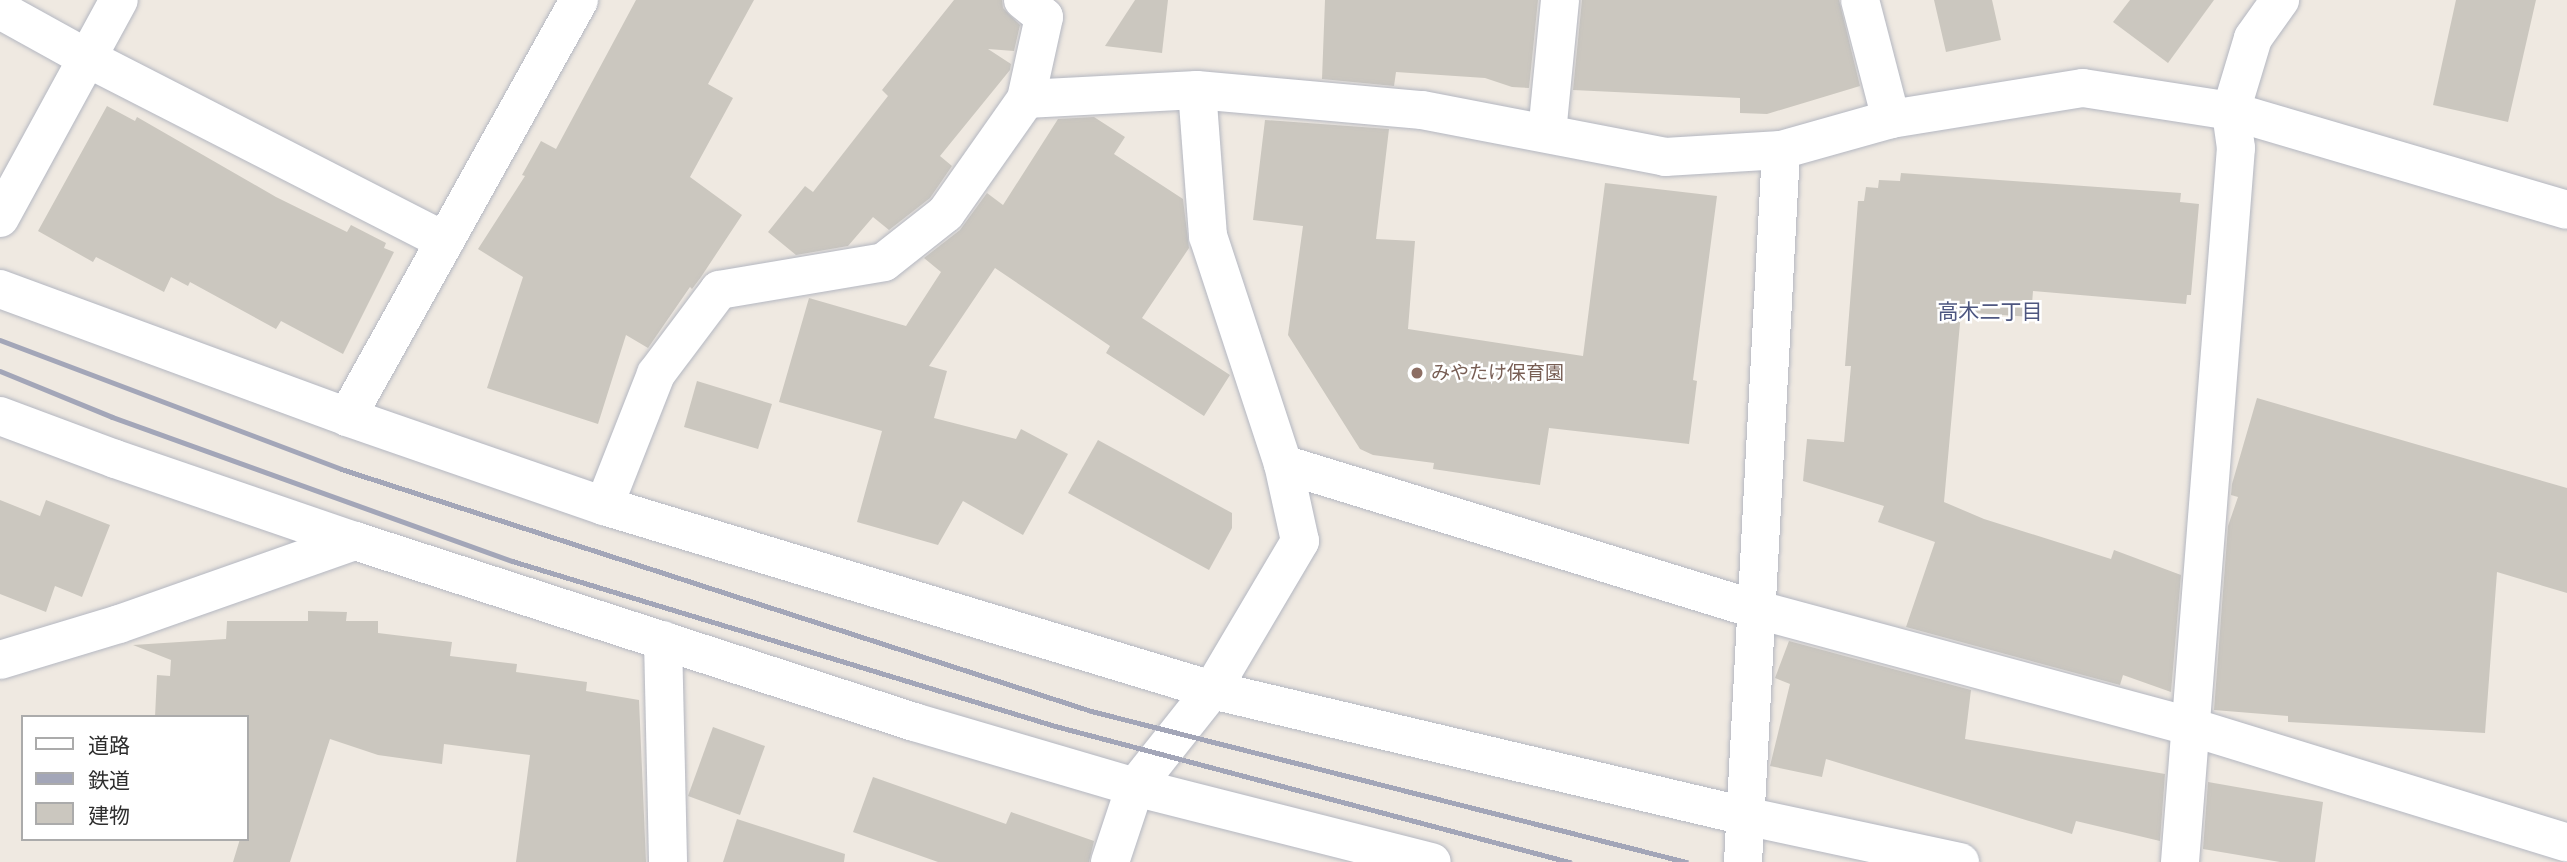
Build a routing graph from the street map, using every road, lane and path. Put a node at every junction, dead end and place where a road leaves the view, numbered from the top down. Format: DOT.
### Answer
graph roads {
  1 [pos="118,0"];
  2 [pos="579,0"];
  3 [pos="1023,0"];
  4 [pos="1560,0"];
  5 [pos="1860,0"];
  6 [pos="2280,0"];
  7 [pos="0,10"];
  8 [pos="87,58"];
  9 [pos="1197,90"];
  10 [pos="1026,99"];
  11 [pos="2231,111"];
  12 [pos="1891,119"];
  13 [pos="1547,133"];
  14 [pos="1782,150"];
  15 [pos="2567,210"];
  16 [pos="0,218"];
  17 [pos="445,242"];
  18 [pos="0,289"];
  19 [pos="0,416"];
  20 [pos="347,417"];
  21 [pos="1283,464"];
  22 [pos="604,506"];
  23 [pos="355,541"];
  24 [pos="1755,609"];
  25 [pos="663,640"];
  26 [pos="0,660"];
  27 [pos="1212,690"];
  28 [pos="2191,727"];
  29 [pos="1135,787"];
  30 [pos="1745,816"];
  31 [pos="2567,843"];
  32 [pos="668,862"];
  33 [pos="1110,862"];
  34 [pos="1432,862"];
  35 [pos="1743,862"];
  36 [pos="1960,862"];
  37 [pos="2180,862"];
  1 -- 8 [label="street"];
  2 -- 17 [label="street"];
  3 -- 10 [label="street"];
  4 -- 13 [label="street"];
  5 -- 12 [label="street"];
  6 -- 11 [label="street"];
  7 -- 8 [label="street"];
  8 -- 16 [label="street"];
  8 -- 17 [label="street"];
  9 -- 10 [label="street"];
  9 -- 13 [label="street"];
  9 -- 21 [label="street"];
  10 -- 22 [label="street"];
  11 -- 12 [label="street"];
  11 -- 15 [label="street"];
  11 -- 28 [label="street"];
  12 -- 14 [label="street"];
  13 -- 14 [label="street"];
  14 -- 24 [label="street"];
  17 -- 20 [label="street"];
  18 -- 20 [label="street"];
  19 -- 23 [label="street"];
  20 -- 22 [label="street"];
  21 -- 24 [label="street"];
  21 -- 27 [label="street"];
  22 -- 27 [label="street"];
  23 -- 25 [label="street"];
  23 -- 26 [label="street"];
  24 -- 28 [label="street"];
  24 -- 30 [label="street"];
  25 -- 29 [label="street"];
  25 -- 32 [label="street"];
  27 -- 29 [label="street"];
  27 -- 30 [label="street"];
  28 -- 31 [label="street"];
  28 -- 37 [label="street"];
  29 -- 33 [label="street"];
  29 -- 34 [label="street"];
  30 -- 35 [label="street"];
  30 -- 36 [label="street"];
}
